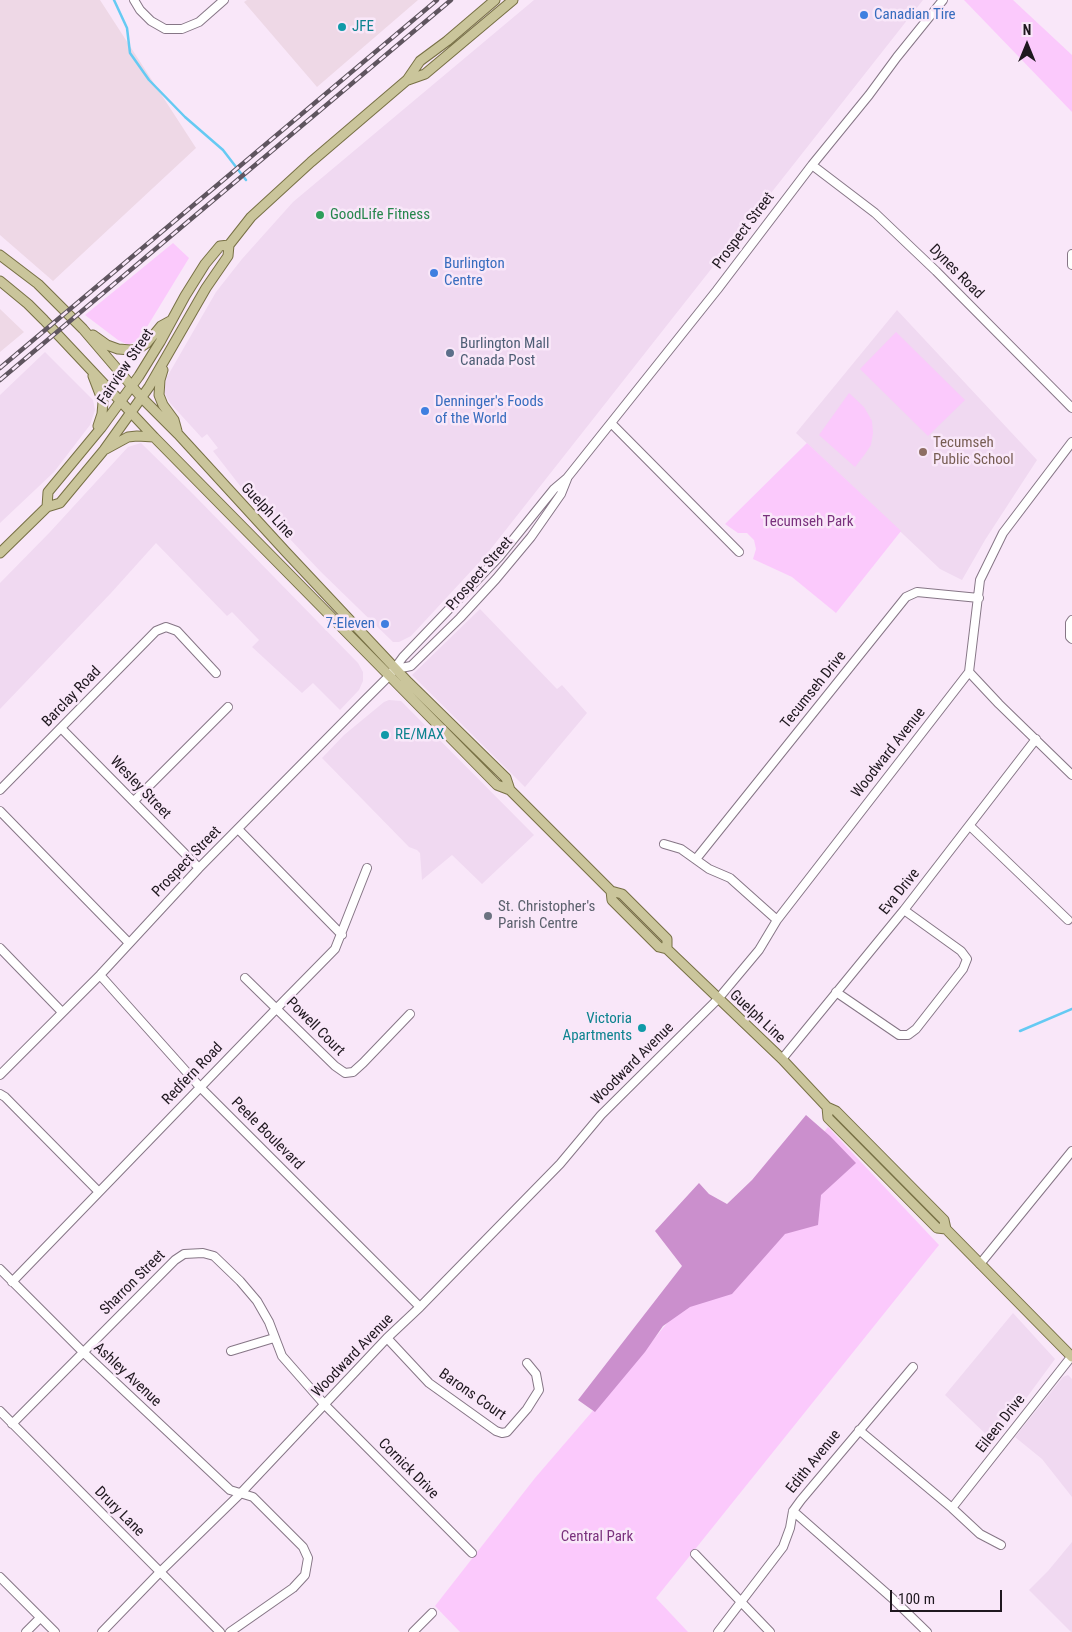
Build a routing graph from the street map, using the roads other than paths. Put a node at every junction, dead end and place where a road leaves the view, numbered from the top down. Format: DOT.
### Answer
graph roads {
  1 [pos="134,0"];
  2 [pos="224,0"];
  3 [pos="495,0"];
  4 [pos="513,0"];
  5 [pos="944,0"];
  6 [pos="407,80"];
  7 [pos="812,165"];
  8 [pos="229,245"];
  9 [pos="1072,254"];
  10 [pos="0,255"];
  11 [pos="1072,265"];
  12 [pos="0,281"];
  13 [pos="172,320"];
  14 [pos="83,329"];
  15 [pos="164,361"];
  16 [pos="91,372"];
  17 [pos="132,386"];
  18 [pos="142,398"];
  19 [pos="121,402"];
  20 [pos="1072,408"];
  21 [pos="130,413"];
  22 [pos="611,423"];
  23 [pos="178,434"];
  24 [pos="94,436"];
  25 [pos="154,437"];
  26 [pos="1072,442"];
  27 [pos="104,450"];
  28 [pos="567,478"];
  29 [pos="47,507"];
  30 [pos="739,552"];
  31 [pos="0,553"];
  32 [pos="979,598"];
  33 [pos="1072,620"];
  34 [pos="1072,639"];
  35 [pos="396,669"];
  36 [pos="216,672"];
  37 [pos="969,672"];
  38 [pos="389,676"];
  39 [pos="228,707"];
  40 [pos="62,728"];
  41 [pos="1036,739"];
  42 [pos="1072,775"];
  43 [pos="0,790"];
  44 [pos="510,790"];
  45 [pos="134,801"];
  46 [pos="0,811"];
  47 [pos="970,826"];
  48 [pos="238,829"];
  49 [pos="664,844"];
  50 [pos="696,859"];
  51 [pos="199,868"];
  52 [pos="367,868"];
  53 [pos="904,910"];
  54 [pos="777,920"];
  55 [pos="1068,920"];
  56 [pos="342,935"];
  57 [pos="129,943"];
  58 [pos="0,948"];
  59 [pos="100,975"];
  60 [pos="245,978"];
  61 [pos="836,992"];
  62 [pos="718,999"];
  63 [pos="276,1008"];
  64 [pos="62,1012"];
  65 [pos="410,1014"];
  66 [pos="782,1060"];
  67 [pos="0,1076"];
  68 [pos="200,1087"];
  69 [pos="0,1094"];
  70 [pos="1072,1151"];
  71 [pos="99,1192"];
  72 [pos="980,1264"];
  73 [pos="0,1270"];
  74 [pos="12,1282"];
  75 [pos="420,1307"];
  76 [pos="274,1338"];
  77 [pos="387,1338"];
  78 [pos="231,1351"];
  79 [pos="83,1352"];
  80 [pos="1072,1357"];
  81 [pos="527,1363"];
  82 [pos="913,1366"];
  83 [pos="325,1405"];
  84 [pos="0,1411"];
  85 [pos="12,1424"];
  86 [pos="858,1430"];
  87 [pos="240,1494"];
  88 [pos="952,1508"];
  89 [pos="793,1511"];
  90 [pos="1001,1545"];
  91 [pos="472,1553"];
  92 [pos="696,1554"];
  93 [pos="160,1572"];
  94 [pos="0,1577"];
  95 [pos="741,1603"];
  96 [pos="432,1613"];
  97 [pos="40,1618"];
  98 [pos="26,1632"];
  99 [pos="56,1632"];
  100 [pos="102,1632"];
  101 [pos="220,1632"];
  102 [pos="230,1632"];
  103 [pos="412,1632"];
  104 [pos="718,1632"];
  105 [pos="770,1632"];
  106 [pos="927,1632"];
  1 -- 2 [label="street"];
  3 -- 6 [label="main road, Fairview Street"];
  4 -- 6 [label="main road, Fairview Street"];
  5 -- 7 [label="street, Prospect Street"];
  6 -- 8 [label="main road, Fairview Street"];
  7 -- 20 [label="street, Dynes Road"];
  7 -- 22 [label="street, Prospect Street"];
  8 -- 13 [label="main road, Fairview Street"];
  8 -- 15 [label="main road, Fairview Street"];
  9 -- 11 [label="street"];
  10 -- 14 [label="main road, Guelph Line"];
  12 -- 16 [label="main road, Guelph Line"];
  13 -- 14 [label="main road"];
  13 -- 17 [label="main road, Fairview Street"];
  14 -- 17 [label="main road, Guelph Line"];
  15 -- 18 [label="main road, Fairview Street"];
  15 -- 23 [label="main road"];
  16 -- 19 [label="main road, Guelph Line"];
  16 -- 24 [label="main road"];
  17 -- 18 [label="main road, Guelph Line"];
  17 -- 19 [label="main road, Fairview Street"];
  18 -- 21 [label="main road, Fairview Street"];
  18 -- 23 [label="main road, Guelph Line"];
  19 -- 21 [label="main road, Guelph Line"];
  19 -- 24 [label="main road, Fairview Street"];
  21 -- 25 [label="main road, Guelph Line"];
  21 -- 27 [label="main road, Fairview Street"];
  22 -- 28 [label="street, Prospect Street"];
  22 -- 30 [label="street"];
  23 -- 35 [label="main road, Guelph Line"];
  24 -- 29 [label="main road, Fairview Street"];
  25 -- 27 [label="main road"];
  25 -- 38 [label="main road, Guelph Line"];
  26 -- 32 [label="street"];
  27 -- 29 [label="main road, Fairview Street"];
  28 -- 35 [label="street, Prospect Street"];
  28 -- 35 [label="street, Prospect Street"];
  29 -- 31 [label="main road, Fairview Street"];
  32 -- 37 [label="street"];
  32 -- 50 [label="street, Tecumseh Drive"];
  33 -- 34 [label="street"];
  35 -- 38 [label="street, Prospect Street"];
  35 -- 44 [label="main road, Guelph Line"];
  36 -- 40 [label="street, Barclay Road"];
  37 -- 41 [label="street"];
  37 -- 54 [label="street, Woodward Avenue"];
  38 -- 44 [label="main road, Guelph Line"];
  38 -- 48 [label="street, Prospect Street"];
  39 -- 45 [label="street"];
  40 -- 43 [label="street, Barclay Road"];
  40 -- 45 [label="street, Wesley Street"];
  41 -- 42 [label="street"];
  41 -- 47 [label="street, Eva Drive"];
  44 -- 62 [label="main road, Guelph Line"];
  45 -- 51 [label="street, Wesley Street"];
  46 -- 57 [label="street"];
  47 -- 53 [label="street, Eva Drive"];
  47 -- 55 [label="street"];
  48 -- 51 [label="street, Prospect Street"];
  48 -- 56 [label="street"];
  49 -- 50 [label="street"];
  50 -- 54 [label="street"];
  51 -- 57 [label="street, Prospect Street"];
  52 -- 56 [label="street, Redfern Road"];
  53 -- 61 [label="street, Eva Drive"];
  53 -- 61 [label="street"];
  54 -- 62 [label="street, Woodward Avenue"];
  56 -- 63 [label="street, Redfern Road"];
  57 -- 59 [label="street, Prospect Street"];
  58 -- 64 [label="street"];
  59 -- 64 [label="street, Prospect Street"];
  59 -- 68 [label="street, Peele Boulevard"];
  60 -- 63 [label="street, Powell Court"];
  61 -- 66 [label="street, Eva Drive"];
  62 -- 66 [label="main road, Guelph Line"];
  62 -- 75 [label="street, Woodward Avenue"];
  63 -- 65 [label="street, Powell Court"];
  63 -- 68 [label="street, Redfern Road"];
  64 -- 67 [label="street, Prospect Street"];
  66 -- 72 [label="main road, Guelph Line"];
  68 -- 71 [label="street, Redfern Road"];
  68 -- 75 [label="street, Peele Boulevard"];
  69 -- 71 [label="street"];
  70 -- 72 [label="street"];
  71 -- 74 [label="street, Redfern Road"];
  72 -- 80 [label="main road, Guelph Line"];
  73 -- 74 [label="street, Ashley Avenue"];
  74 -- 79 [label="street, Ashley Avenue"];
  75 -- 77 [label="street, Woodward Avenue"];
  76 -- 78 [label="street"];
  76 -- 79 [label="street, Sharron Street"];
  76 -- 83 [label="street, Sharron Street"];
  77 -- 81 [label="street, Barons Court"];
  77 -- 83 [label="street, Woodward Avenue"];
  79 -- 85 [label="street, Sharron Street"];
  79 -- 87 [label="street, Ashley Avenue"];
  80 -- 88 [label="street, Eileen Drive"];
  82 -- 86 [label="street, Edith Avenue"];
  83 -- 87 [label="street, Woodward Avenue"];
  83 -- 91 [label="street, Cornick Drive"];
  84 -- 85 [label="street, Drury Lane"];
  85 -- 93 [label="street, Drury Lane"];
  86 -- 88 [label="street"];
  86 -- 89 [label="street, Edith Avenue"];
  87 -- 93 [label="street, Woodward Avenue"];
  87 -- 102 [label="street, Ashley Avenue"];
  88 -- 90 [label="street"];
  89 -- 95 [label="street, Edith Avenue"];
  89 -- 106 [label="street"];
  92 -- 95 [label="street"];
  93 -- 100 [label="street, Woodward Avenue"];
  93 -- 101 [label="street, Drury Lane"];
  94 -- 97 [label="street"];
  95 -- 104 [label="street, Edith Avenue"];
  95 -- 105 [label="street"];
  96 -- 103 [label="street"];
  97 -- 98 [label="street"];
  97 -- 99 [label="street"];
}
